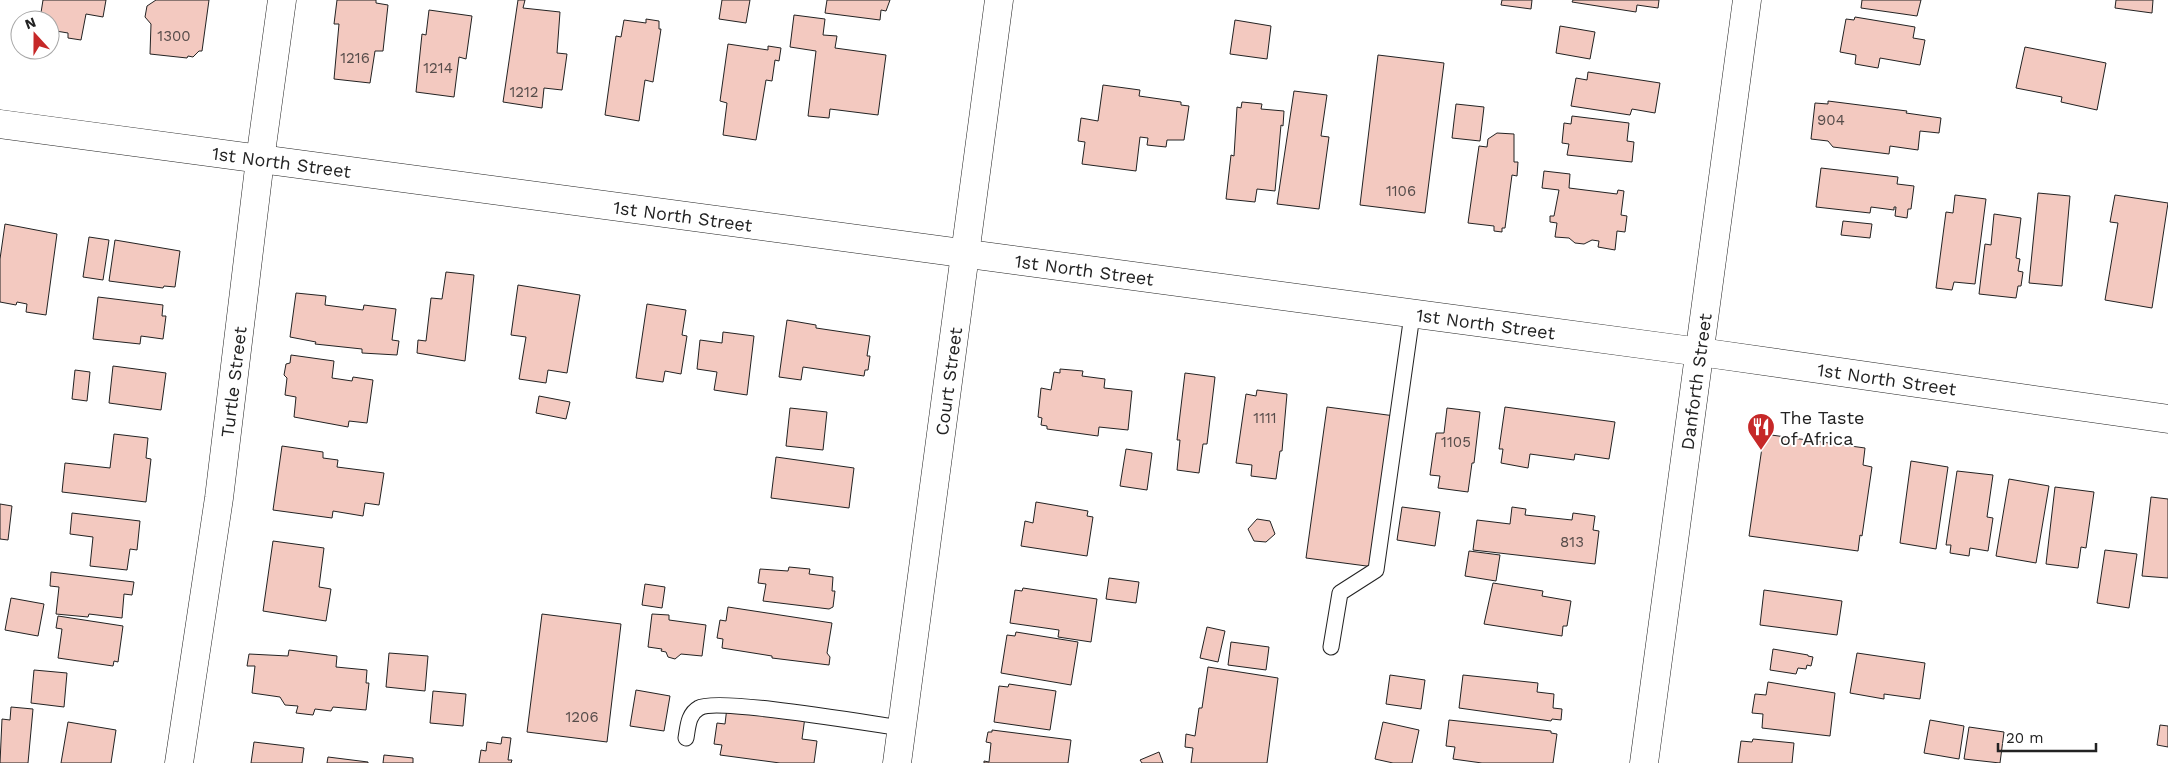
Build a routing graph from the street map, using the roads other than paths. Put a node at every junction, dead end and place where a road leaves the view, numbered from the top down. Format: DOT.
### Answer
graph roads {
  1 [pos="282,0"];
  2 [pos="999,0"];
  3 [pos="1747,0"];
  4 [pos="0,124"];
  5 [pos="260,160"];
  6 [pos="964,253"];
  7 [pos="1412,315"];
  8 [pos="1700,352"];
  9 [pos="2168,419"];
  10 [pos="1331,648"];
  11 [pos="902,728"];
  12 [pos="686,738"];
  13 [pos="179,763"];
  14 [pos="898,763"];
  15 [pos="1644,763"];
  1 -- 5 [label="street, Turtle Street"];
  2 -- 6 [label="street, Court Street"];
  3 -- 8 [label="street, Danforth Street"];
  4 -- 5 [label="street, 1st North Street"];
  5 -- 6 [label="street, 1st North Street"];
  5 -- 13 [label="street, Turtle Street"];
  6 -- 7 [label="street, 1st North Street"];
  6 -- 11 [label="street, Court Street"];
  7 -- 8 [label="street, 1st North Street"];
  7 -- 10 [label="lane"];
  8 -- 9 [label="street, 1st North Street"];
  8 -- 15 [label="street, Danforth Street"];
  11 -- 12 [label="lane"];
  11 -- 14 [label="street, Court Street"];
}
